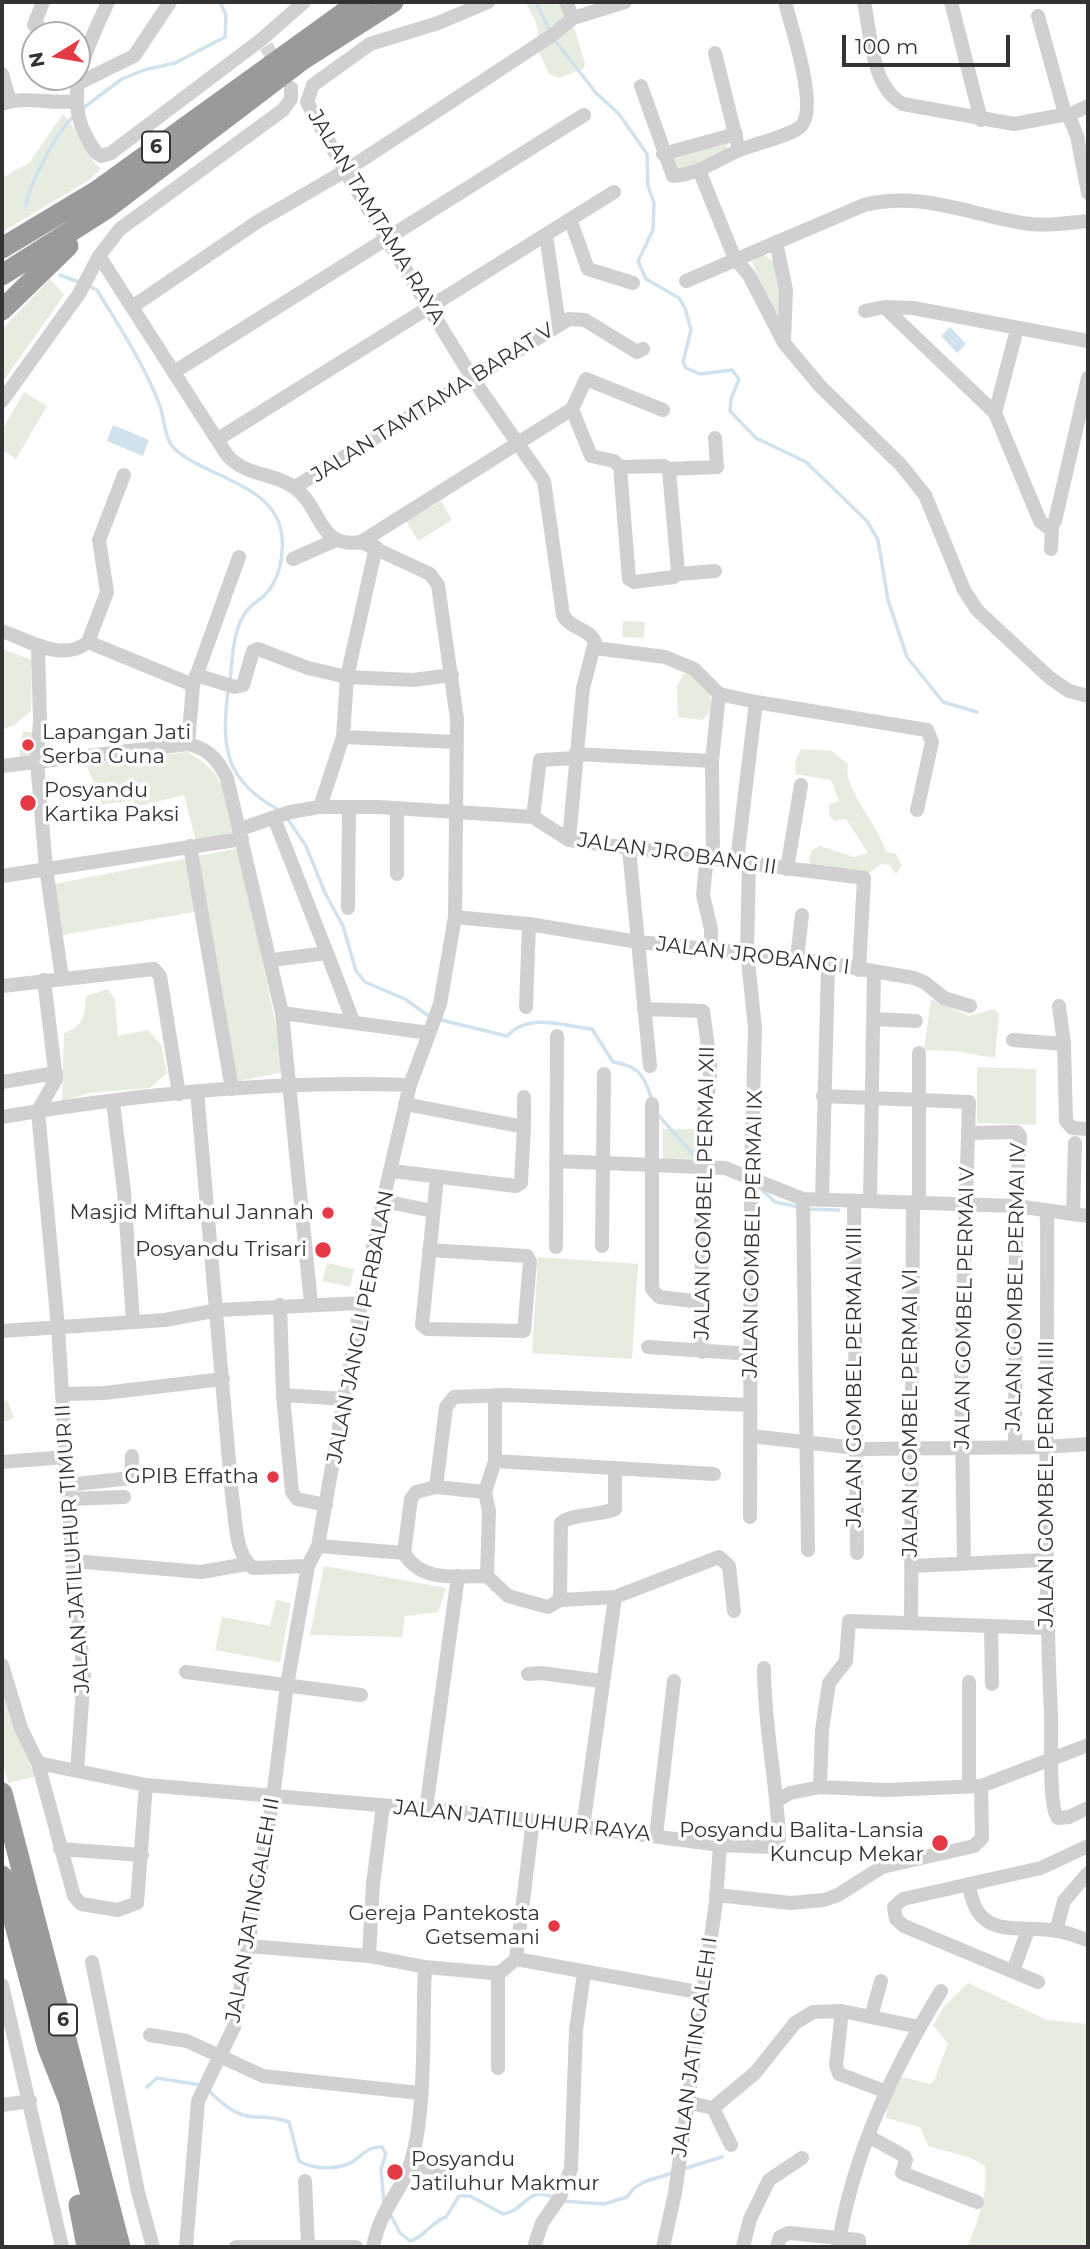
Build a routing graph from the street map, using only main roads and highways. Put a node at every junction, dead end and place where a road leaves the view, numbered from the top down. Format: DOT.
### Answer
graph roads {
  1 [pos="359,2"];
  2 [pos="393,2"];
  3 [pos="106,209"];
  4 [pos="2,248"];
  5 [pos="2,275"];
  6 [pos="2,310"];
  7 [pos="2,1793"];
  8 [pos="2,1876"];
  9 [pos="48,2048"];
  10 [pos="103,2175"];
  11 [pos="87,2247"];
  12 [pos="103,2247"];
  13 [pos="120,2247"];
  14 [pos="134,2247"];
  1 -- 4 [label="highway, 6"];
  2 -- 3 [label="highway, 6"];
  3 -- 5 [label="highway, 6"];
  3 -- 6 [label="highway, 6"];
  7 -- 10 [label="highway, 6"];
  8 -- 9 [label="highway, 6"];
  9 -- 11 [label="highway"];
  9 -- 12 [label="highway, 6"];
  10 -- 13 [label="highway, 6"];
  10 -- 14 [label="highway"];
}
